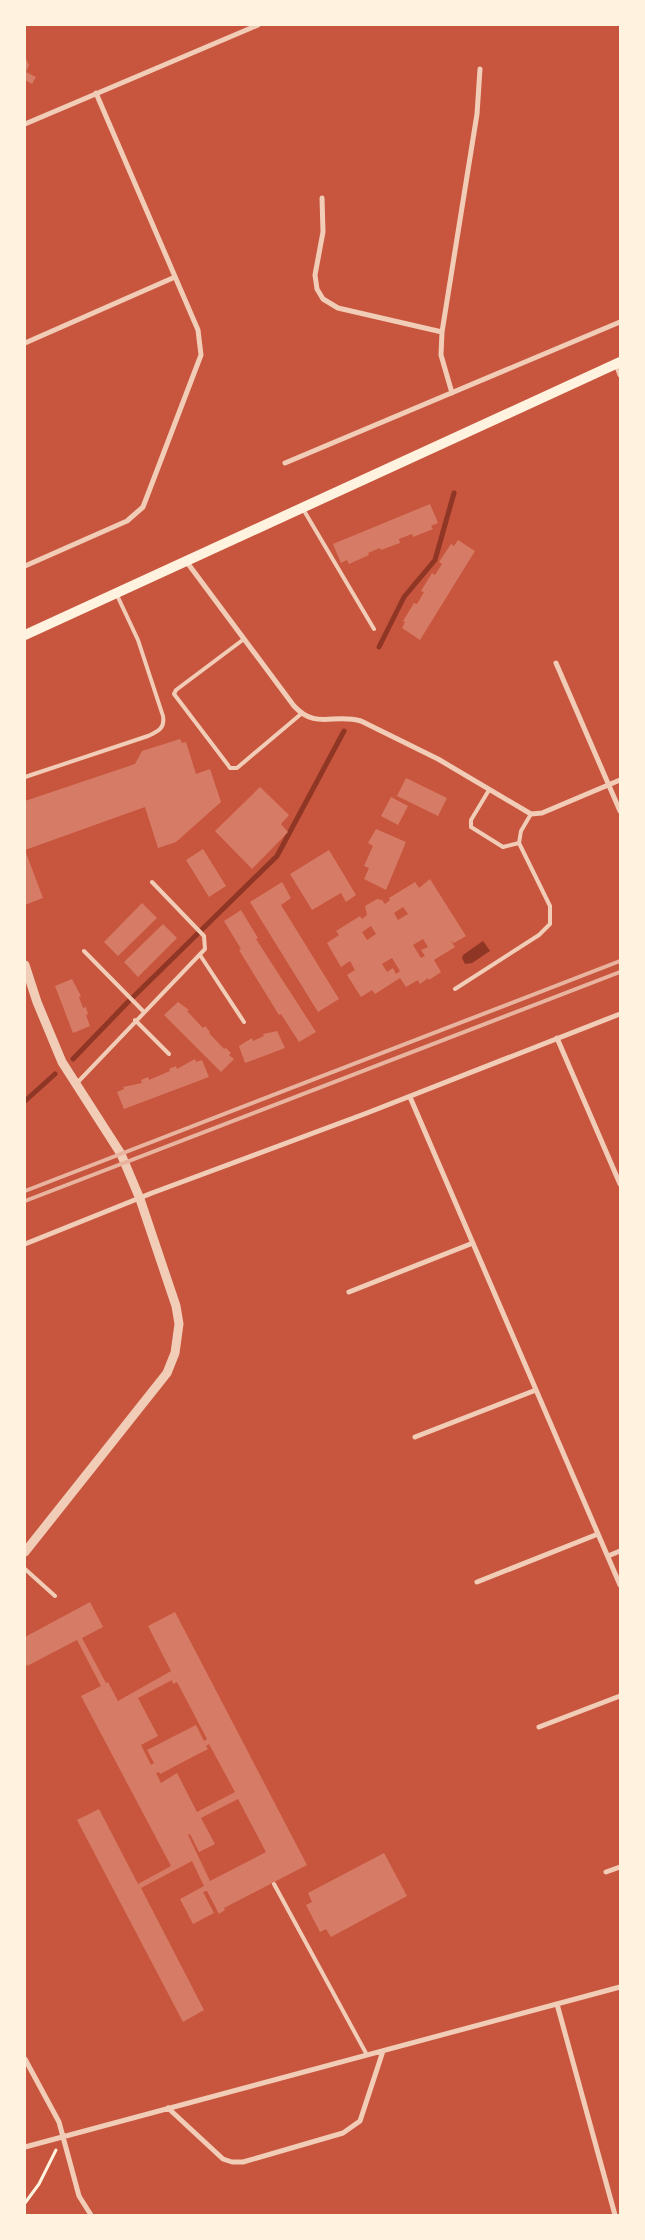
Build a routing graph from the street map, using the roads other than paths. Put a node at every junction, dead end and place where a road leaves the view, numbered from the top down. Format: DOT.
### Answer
graph roads {
  1 [pos="258,25"];
  2 [pos="480,69"];
  3 [pos="96,93"];
  4 [pos="25,124"];
  5 [pos="322,198"];
  6 [pos="175,277"];
  7 [pos="620,322"];
  8 [pos="442,332"];
  9 [pos="25,343"];
  10 [pos="618,363"];
  11 [pos="620,375"];
  12 [pos="452,393"];
  13 [pos="285,463"];
  14 [pos="302,507"];
  15 [pos="186,561"];
  16 [pos="25,566"];
  17 [pos="116,593"];
  18 [pos="374,629"];
  19 [pos="25,636"];
  20 [pos="244,639"];
  21 [pos="556,663"];
  22 [pos="301,714"];
  23 [pos="25,777"];
  24 [pos="620,780"];
  25 [pos="609,785"];
  26 [pos="489,790"];
  27 [pos="620,811"];
  28 [pos="531,814"];
  29 [pos="519,843"];
  30 [pos="152,882"];
  31 [pos="84,951"];
  32 [pos="200,955"];
  33 [pos="25,965"];
  34 [pos="455,989"];
  35 [pos="143,1011"];
  36 [pos="620,1014"];
  37 [pos="135,1020"];
  38 [pos="244,1022"];
  39 [pos="557,1038"];
  40 [pos="169,1054"];
  41 [pos="76,1085"];
  42 [pos="410,1096"];
  43 [pos="620,1184"];
  44 [pos="140,1199"];
  45 [pos="473,1243"];
  46 [pos="25,1244"];
  47 [pos="349,1292"];
  48 [pos="536,1390"];
  49 [pos="415,1437"];
  50 [pos="598,1534"];
  51 [pos="620,1551"];
  52 [pos="25,1552"];
  53 [pos="608,1556"];
  54 [pos="25,1568"];
  55 [pos="477,1582"];
  56 [pos="620,1585"];
  57 [pos="56,1596"];
  58 [pos="620,1696"];
  59 [pos="539,1727"];
  60 [pos="620,1867"];
  61 [pos="606,1872"];
  62 [pos="274,1884"];
  63 [pos="620,1987"];
  64 [pos="557,2004"];
  65 [pos="383,2051"];
  66 [pos="367,2055"];
  67 [pos="25,2059"];
  68 [pos="168,2108"];
  69 [pos="63,2136"];
  70 [pos="25,2147"];
  71 [pos="91,2215"];
  72 [pos="616,2215"];
  1 -- 3 [label="street"];
  2 -- 8 [label="street"];
  3 -- 4 [label="street"];
  3 -- 6 [label="street"];
  5 -- 8 [label="street"];
  6 -- 9 [label="street"];
  6 -- 16 [label="street"];
  7 -- 12 [label="street"];
  8 -- 12 [label="street"];
  10 -- 11 [label="street"];
  10 -- 14 [label="main road"];
  12 -- 13 [label="street"];
  14 -- 15 [label="main road"];
  14 -- 18 [label="lane"];
  15 -- 17 [label="main road"];
  15 -- 20 [label="street"];
  17 -- 19 [label="main road"];
  17 -- 23 [label="lane"];
  20 -- 22 [label="street"];
  20 -- 22 [label="lane"];
  21 -- 25 [label="street"];
  22 -- 26 [label="street"];
  24 -- 25 [label="street"];
  25 -- 27 [label="street"];
  25 -- 28 [label="street"];
  26 -- 28 [label="street"];
  26 -- 29 [label="lane"];
  28 -- 29 [label="lane"];
  29 -- 34 [label="lane"];
  30 -- 32 [label="lane"];
  31 -- 35 [label="lane"];
  32 -- 35 [label="lane"];
  32 -- 38 [label="lane"];
  33 -- 41 [label="street"];
  35 -- 37 [label="lane"];
  36 -- 39 [label="street"];
  37 -- 40 [label="lane"];
  37 -- 41 [label="lane"];
  39 -- 42 [label="street"];
  39 -- 43 [label="street"];
  41 -- 44 [label="street"];
  42 -- 44 [label="street"];
  42 -- 45 [label="street"];
  44 -- 46 [label="street"];
  44 -- 52 [label="street"];
  45 -- 47 [label="street"];
  45 -- 48 [label="street"];
  48 -- 49 [label="street"];
  48 -- 50 [label="street"];
  50 -- 53 [label="street"];
  50 -- 55 [label="street"];
  51 -- 53 [label="street"];
  53 -- 56 [label="street"];
  54 -- 57 [label="lane"];
  58 -- 59 [label="street"];
  60 -- 61 [label="street"];
  62 -- 66 [label="lane"];
  63 -- 64 [label="street"];
  64 -- 65 [label="street"];
  64 -- 72 [label="street"];
  65 -- 66 [label="street"];
  65 -- 68 [label="street"];
  66 -- 68 [label="street"];
  67 -- 69 [label="street"];
  68 -- 69 [label="street"];
  69 -- 70 [label="street"];
  69 -- 71 [label="street"];
}
